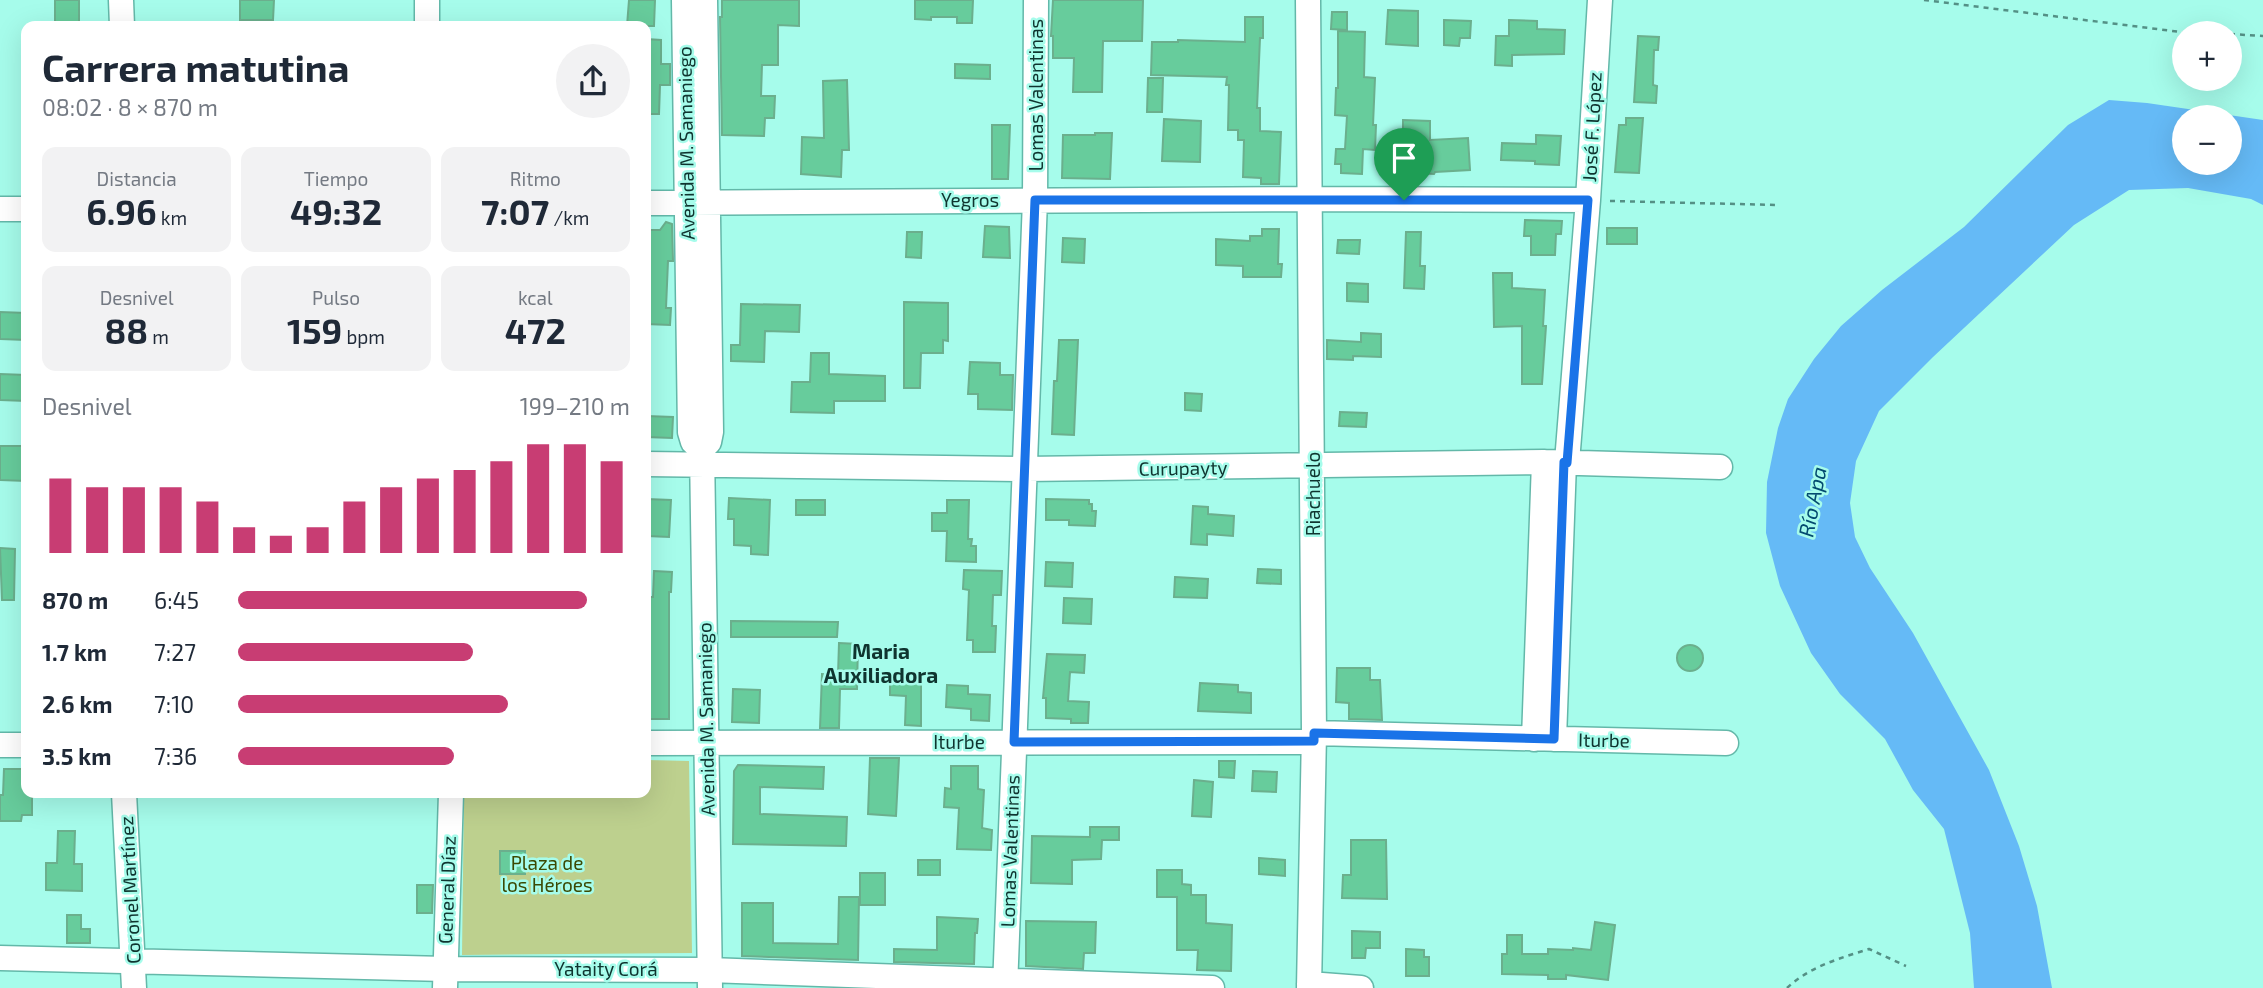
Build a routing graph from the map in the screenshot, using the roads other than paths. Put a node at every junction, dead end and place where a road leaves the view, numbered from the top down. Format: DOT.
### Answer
graph roads {
  1 [pos="121,0"];
  2 [pos="427,0"];
  3 [pos="684,0"];
  4 [pos="705,0"];
  5 [pos="1036,0"];
  6 [pos="1308,0"];
  7 [pos="1600,0"];
  8 [pos="122,21"];
  9 [pos="427,21"];
  10 [pos="1311,199"];
  11 [pos="1035,200"];
  12 [pos="1588,200"];
  13 [pos="697,202"];
  14 [pos="651,203"];
  15 [pos="0,209"];
  16 [pos="21,209"];
  17 [pos="703,457"];
  18 [pos="1558,462"];
  19 [pos="651,463"];
  20 [pos="1313,466"];
  21 [pos="1720,467"];
  22 [pos="1025,470"];
  23 [pos="1314,737"];
  24 [pos="1544,739"];
  25 [pos="1014,742"];
  26 [pos="651,743"];
  27 [pos="706,743"];
  28 [pos="1726,743"];
  29 [pos="0,745"];
  30 [pos="21,745"];
  31 [pos="124,798"];
  32 [pos="451,798"];
  33 [pos="0,958"];
  34 [pos="134,961"];
  35 [pos="444,979"];
  36 [pos="709,979"];
  37 [pos="1005,985"];
  38 [pos="1309,986"];
  39 [pos="134,988"];
  40 [pos="1212,988"];
  41 [pos="1362,988"];
  1 -- 8 [label="street"];
  2 -- 9 [label="street"];
  3 -- 13 [label="street, Avenida M. Samaniego"];
  4 -- 13 [label="street, Avenida M. Samaniego"];
  5 -- 11 [label="street, Lomas Valentinas"];
  6 -- 10 [label="street, Riachuelo"];
  7 -- 12 [label="street, José F. López"];
  10 -- 11 [label="street, Yegros"];
  10 -- 12 [label="street, Yegros"];
  10 -- 20 [label="street, Riachuelo"];
  11 -- 13 [label="street, Yegros"];
  11 -- 22 [label="street, Lomas Valentinas"];
  12 -- 18 [label="street, José F. López"];
  13 -- 14 [label="street, Yegros"];
  13 -- 17 [label="street, Avenida M. Samaniego"];
  15 -- 16 [label="street"];
  17 -- 19 [label="street, Curupayty"];
  17 -- 22 [label="street, Curupayty"];
  17 -- 27 [label="street, Avenida M. Samaniego"];
  18 -- 20 [label="street, Curupayty"];
  18 -- 21 [label="street, Curupayty"];
  18 -- 24 [label="street, José F. López"];
  20 -- 22 [label="street, Curupayty"];
  20 -- 23 [label="street, Riachuelo"];
  22 -- 25 [label="street, Lomas Valentinas"];
  23 -- 24 [label="street, Iturbe"];
  23 -- 25 [label="street, Iturbe"];
  23 -- 38 [label="street, Riachuelo"];
  24 -- 28 [label="street, Iturbe"];
  25 -- 27 [label="street, Iturbe"];
  25 -- 37 [label="street, Lomas Valentinas"];
  26 -- 27 [label="street, Iturbe"];
  27 -- 36 [label="street, Avenida M. Samaniego"];
  29 -- 30 [label="street"];
  31 -- 34 [label="street, Coronel Martínez"];
  32 -- 35 [label="street, General Díaz"];
  33 -- 34 [label="street, Yataity Corá"];
  34 -- 35 [label="street, Yataity Corá"];
  34 -- 39 [label="street, Coronel Martínez"];
  35 -- 36 [label="street, Yataity Corá"];
  36 -- 37 [label="street, Yataity Corá"];
  37 -- 40 [label="street, Yataity Corá"];
  38 -- 41 [label="street"];
}
